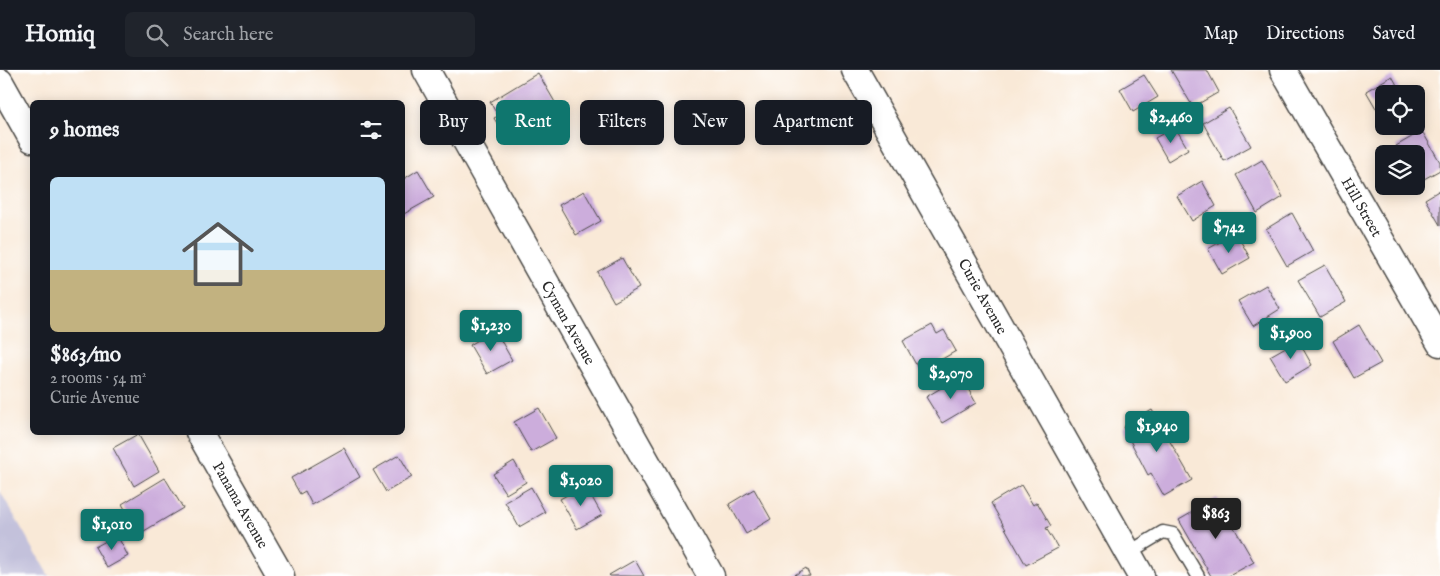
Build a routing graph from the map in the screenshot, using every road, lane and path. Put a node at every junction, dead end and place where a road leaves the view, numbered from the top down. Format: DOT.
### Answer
graph roads {
  1 [pos="426,70"];
  2 [pos="855,70"];
  3 [pos="1283,70"];
  4 [pos="0,82"];
  5 [pos="30,135"];
  6 [pos="1440,343"];
  7 [pos="201,435"];
  8 [pos="1128,553"];
  9 [pos="281,576"];
  10 [pos="711,576"];
  11 [pos="1141,576"];
  12 [pos="1198,576"];
  1 -- 10 [label="street, Cyman Avenue"];
  2 -- 8 [label="street, Curie Avenue"];
  3 -- 6 [label="street, Hill Street"];
  4 -- 5 [label="street"];
  7 -- 9 [label="street, Panama Avenue"];
  8 -- 11 [label="street, Curie Avenue"];
  8 -- 12 [label="lane"];
}
